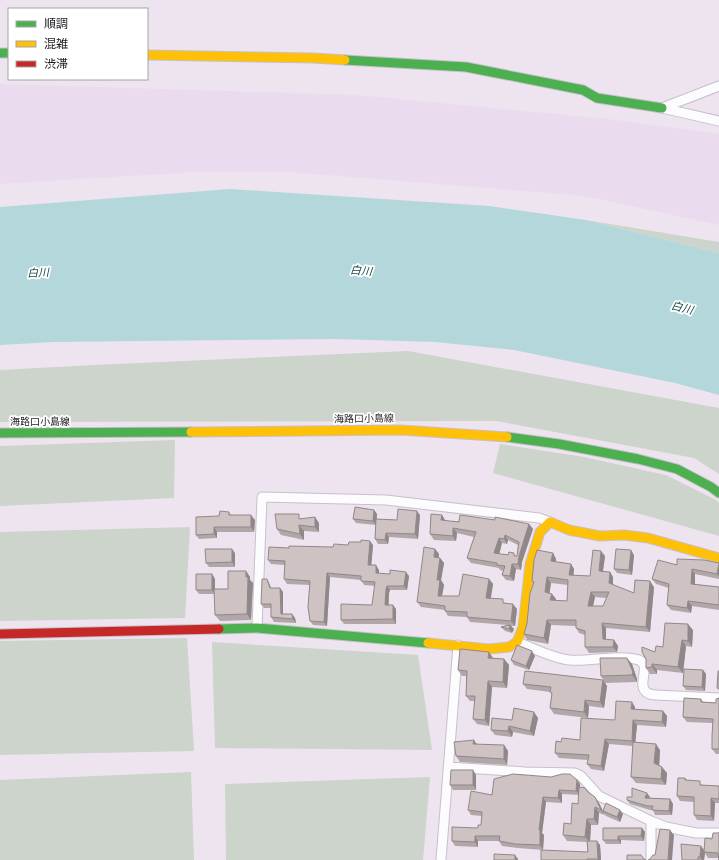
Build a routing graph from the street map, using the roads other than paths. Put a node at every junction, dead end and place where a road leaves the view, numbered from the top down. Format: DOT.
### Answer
graph roads {
  1 [pos="148,55"];
  2 [pos="719,86"];
  3 [pos="662,108"];
  4 [pos="719,121"];
  5 [pos="0,433"];
  6 [pos="719,493"];
  7 [pos="550,522"];
  8 [pos="719,558"];
  9 [pos="257,628"];
  10 [pos="0,634"];
  11 [pos="517,642"];
  12 [pos="458,645"];
  13 [pos="719,698"];
  14 [pos="449,767"];
  15 [pos="651,821"];
  16 [pos="719,833"];
  17 [pos="441,860"];
  18 [pos="651,860"];
  1 -- 3 [label="street"];
  2 -- 3 [label="street"];
  3 -- 4 [label="street"];
  5 -- 6 [label="street, 海路口小島線"];
  7 -- 8 [label="street"];
  7 -- 9 [label="street"];
  7 -- 11 [label="street"];
  9 -- 10 [label="street"];
  9 -- 12 [label="street"];
  11 -- 12 [label="street"];
  11 -- 13 [label="street"];
  12 -- 14 [label="street"];
  14 -- 15 [label="street"];
  14 -- 17 [label="street"];
  15 -- 16 [label="street"];
  15 -- 18 [label="street"];
}
